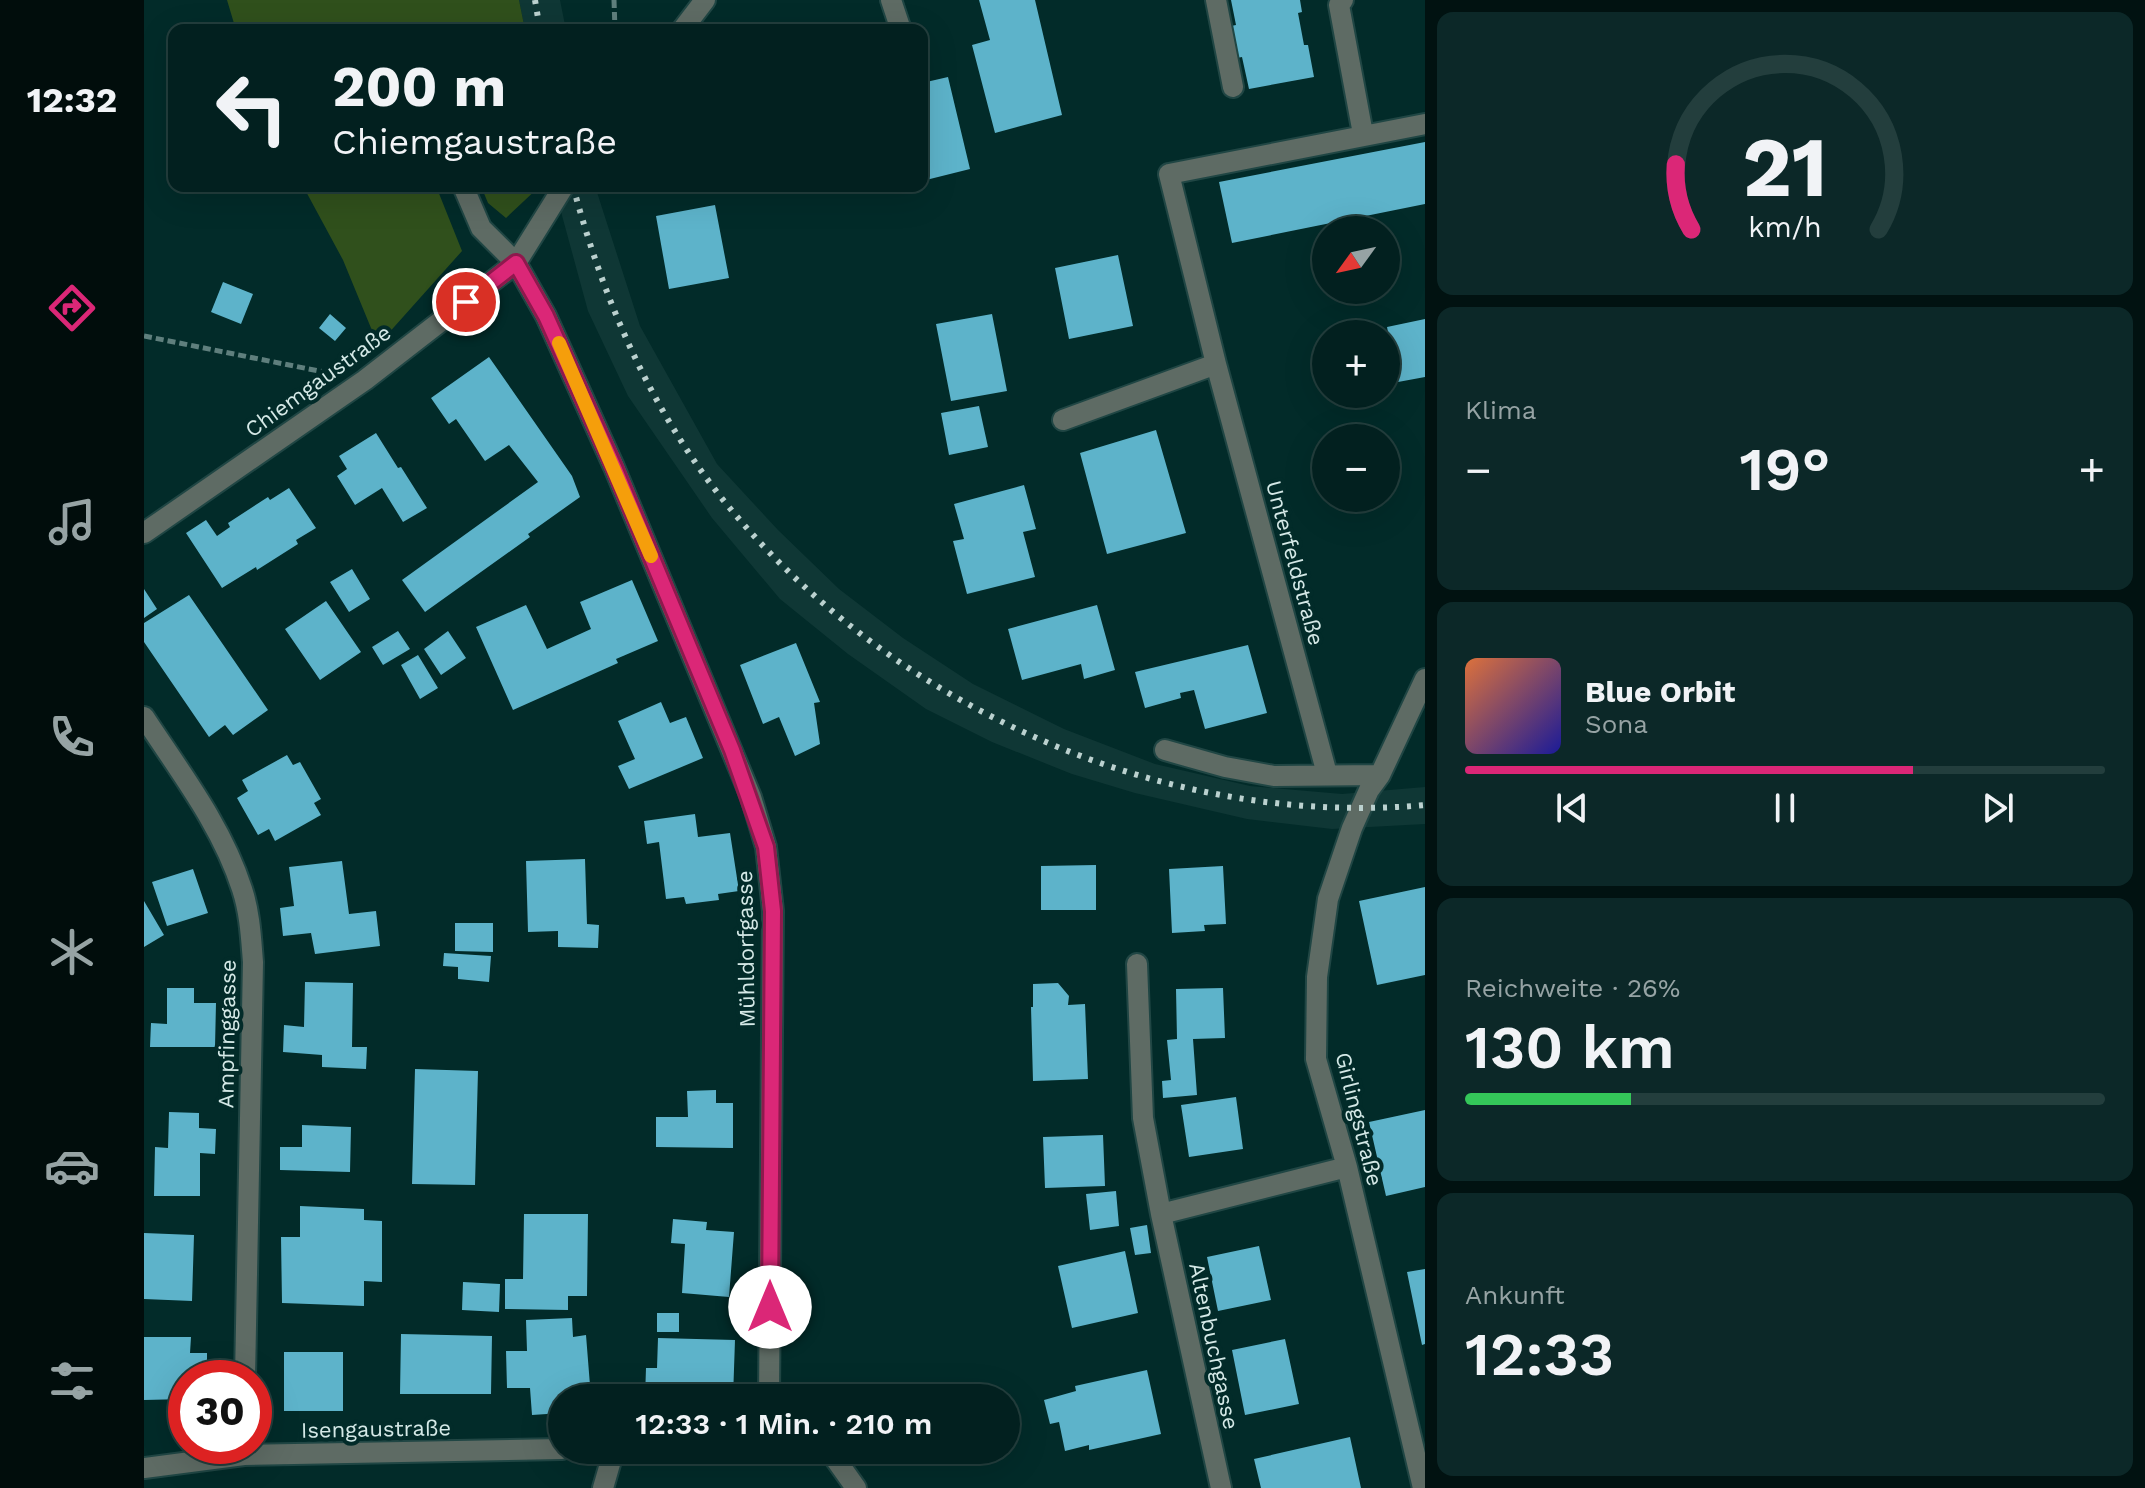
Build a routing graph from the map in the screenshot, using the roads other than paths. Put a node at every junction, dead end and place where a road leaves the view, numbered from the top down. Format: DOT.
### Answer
graph roads {
  1 [pos="705,0"];
  2 [pos="891,0"];
  3 [pos="1216,0"];
  4 [pos="1343,0"];
  5 [pos="687,24"];
  6 [pos="899,24"];
  7 [pos="1233,87"];
  8 [pos="1425,124"];
  9 [pos="1363,134"];
  10 [pos="466,192"];
  11 [pos="560,192"];
  12 [pos="516,263"];
  13 [pos="1216,364"];
  14 [pos="1063,420"];
  15 [pos="144,533"];
  16 [pos="1425,679"];
  17 [pos="144,717"];
  18 [pos="1165,750"];
  19 [pos="1327,774"];
  20 [pos="1380,775"];
  21 [pos="1137,964"];
  22 [pos="1347,1167"];
  23 [pos="1161,1214"];
  24 [pos="245,1360"];
  25 [pos="769,1384"];
  26 [pos="548,1449"];
  27 [pos="272,1450"];
  28 [pos="168,1464"];
  29 [pos="610,1464"];
  30 [pos="839,1464"];
  31 [pos="144,1468"];
  32 [pos="603,1488"];
  33 [pos="856,1488"];
  34 [pos="1221,1488"];
  35 [pos="1423,1488"];
  1 -- 5 [label="street"];
  2 -- 6 [label="street"];
  3 -- 7 [label="street"];
  4 -- 9 [label="street"];
  8 -- 9 [label="street"];
  9 -- 13 [label="street, Unterfeldstraße"];
  10 -- 12 [label="street, Mühldorfgasse"];
  11 -- 12 [label="street"];
  12 -- 15 [label="street, Chiemgaustraße"];
  12 -- 25 [label="street, Mühldorfgasse"];
  13 -- 14 [label="street"];
  13 -- 19 [label="street, Unterfeldstraße"];
  16 -- 20 [label="street, Girlingstraße"];
  17 -- 24 [label="street, Ampfinggasse"];
  18 -- 19 [label="street"];
  19 -- 20 [label="street"];
  20 -- 22 [label="street, Girlingstraße"];
  21 -- 23 [label="street, Altenbuchgasse"];
  22 -- 23 [label="street"];
  22 -- 35 [label="street, Girlingstraße"];
  23 -- 34 [label="street, Altenbuchgasse"];
  26 -- 27 [label="street, Isengaustraße"];
  28 -- 31 [label="street, Isengaustraße"];
  29 -- 32 [label="street"];
  30 -- 33 [label="street"];
}
